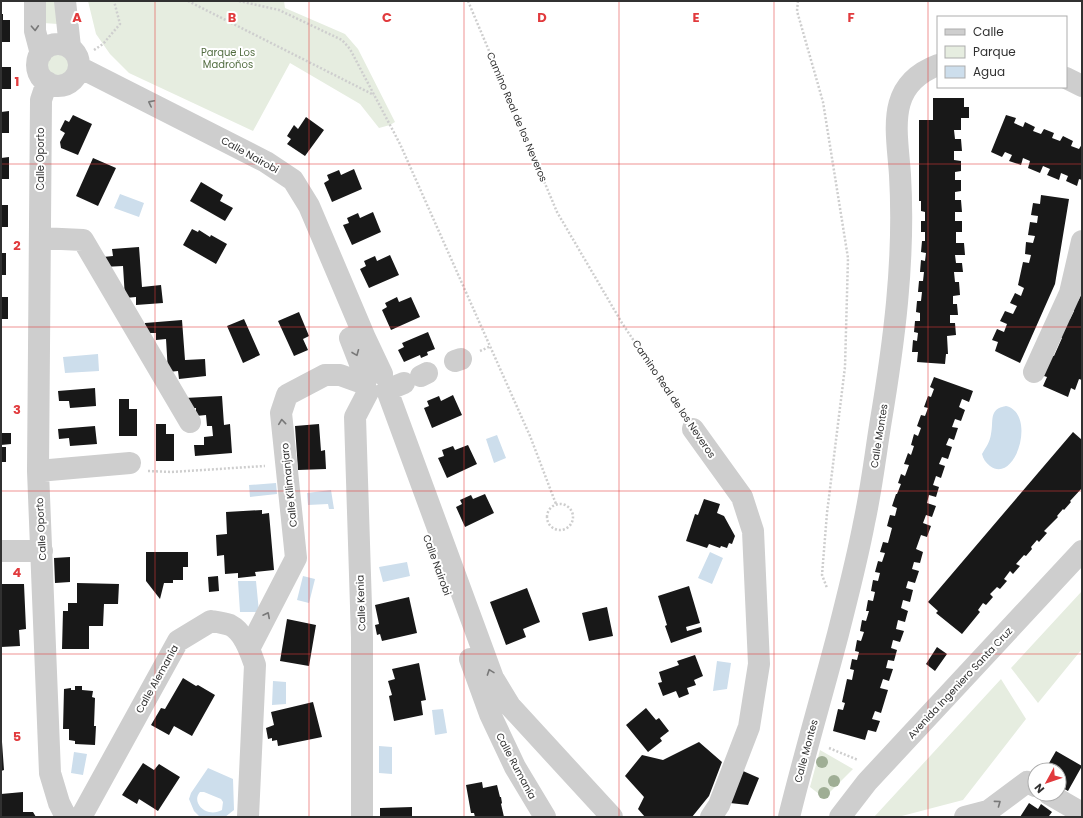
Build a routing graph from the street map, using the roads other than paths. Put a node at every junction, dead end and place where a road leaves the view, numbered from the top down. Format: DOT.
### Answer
graph roads {
  1 [pos="35,1"];
  2 [pos="65,1"];
  3 [pos="41,54"];
  4 [pos="75,63"];
  5 [pos="937,65"];
  6 [pos="1067,78"];
  7 [pos="47,82"];
  8 [pos="1082,86"];
  9 [pos="40,238"];
  10 [pos="1082,241"];
  11 [pos="424,371"];
  12 [pos="1034,372"];
  13 [pos="190,422"];
  14 [pos="693,429"];
  15 [pos="130,463"];
  16 [pos="38,470"];
  17 [pos="1082,550"];
  18 [pos="1,551"];
  19 [pos="42,551"];
  20 [pos="249,649"];
  21 [pos="510,706"];
  22 [pos="490,714"];
  23 [pos="1027,787"];
  24 [pos="1063,802"];
  25 [pos="1082,813"];
  26 [pos="66,817"];
  27 [pos="81,817"];
  28 [pos="248,817"];
  29 [pos="362,817"];
  30 [pos="544,817"];
  31 [pos="612,817"];
  32 [pos="711,817"];
  33 [pos="789,817"];
  34 [pos="840,817"];
  35 [pos="965,817"];
  1 -- 3 [label="street, one-way"];
  2 -- 4 [label="street"];
  3 -- 4 [label="street"];
  3 -- 7 [label="street"];
  4 -- 7 [label="street"];
  4 -- 11 [label="street, Calle Nairobi"];
  5 -- 33 [label="street, Calle Montes"];
  6 -- 8 [label="street"];
  7 -- 9 [label="street, Calle Oporto"];
  9 -- 13 [label="street"];
  9 -- 16 [label="street, Calle Oporto"];
  10 -- 12 [label="street"];
  20 -- 11 [label="street, Calle Kilimanjaro, one-way"];
  21 -- 11 [label="street, Calle Nairobi, one-way"];
  11 -- 22 [label="street, Calle Nairobi"];
  11 -- 29 [label="street, Calle Kenia"];
  14 -- 32 [label="street, Camino Real de los Neveros"];
  15 -- 16 [label="street"];
  16 -- 19 [label="street, Calle Oporto"];
  17 -- 34 [label="street, Avenida Ingeniero Santa Cruz"];
  18 -- 19 [label="street"];
  19 -- 26 [label="street, Calle Oporto"];
  20 -- 27 [label="street, Calle Alemania"];
  20 -- 28 [label="street, Calle Alemania"];
  21 -- 22 [label="street"];
  21 -- 31 [label="street, Calle Nairobi"];
  22 -- 30 [label="street, Calle Rumanía"];
  35 -- 23 [label="street, one-way"];
  24 -- 25 [label="street"];
}
